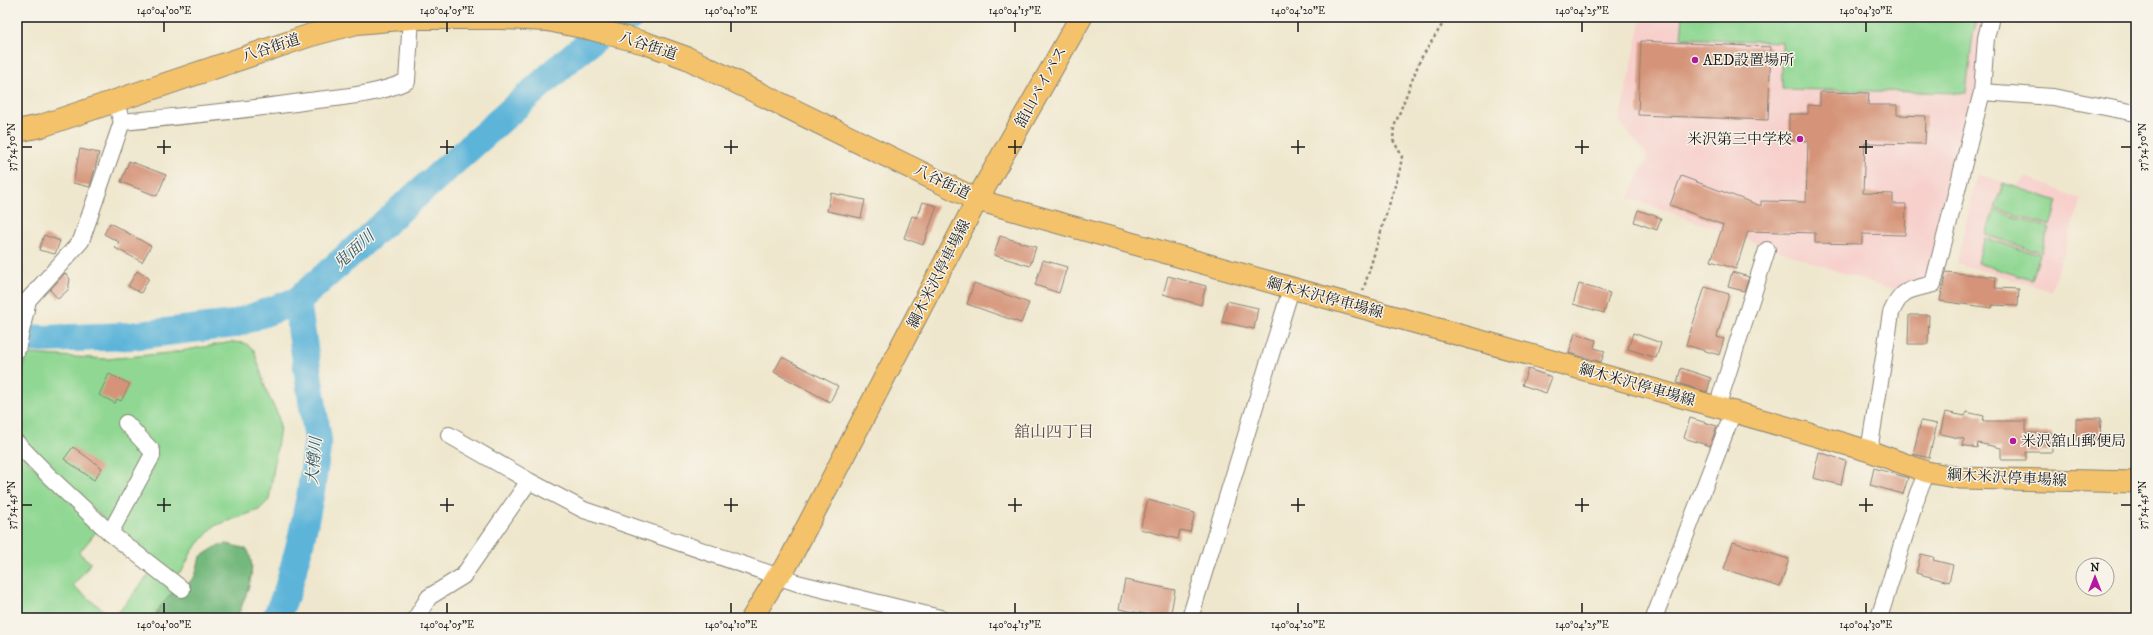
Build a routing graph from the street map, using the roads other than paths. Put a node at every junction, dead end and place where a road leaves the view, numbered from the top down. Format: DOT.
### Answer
graph roads {
  1 [pos="1080,17"];
  2 [pos="1991,17"];
  3 [pos="412,18"];
  4 [pos="501,18"];
  5 [pos="1982,92"];
  6 [pos="115,100"];
  7 [pos="2136,112"];
  8 [pos="122,122"];
  9 [pos="17,132"];
  10 [pos="977,200"];
  11 [pos="1767,250"];
  12 [pos="1291,289"];
  13 [pos="17,350"];
  14 [pos="1725,410"];
  15 [pos="126,423"];
  16 [pos="449,435"];
  17 [pos="17,443"];
  18 [pos="1868,451"];
  19 [pos="1927,472"];
  20 [pos="529,481"];
  21 [pos="2136,482"];
  22 [pos="110,533"];
  23 [pos="777,577"];
  24 [pos="182,589"];
  25 [pos="416,618"];
  26 [pos="752,618"];
  27 [pos="940,618"];
  28 [pos="1190,618"];
  29 [pos="1654,618"];
  30 [pos="1879,618"];
  1 -- 10 [label="highway, 舘山バイパス"];
  2 -- 5 [label="street"];
  3 -- 4 [label="highway, 八谷街道"];
  3 -- 6 [label="highway, 八谷街道"];
  3 -- 8 [label="street"];
  4 -- 10 [label="highway, 八谷街道"];
  5 -- 7 [label="street"];
  5 -- 18 [label="street"];
  6 -- 8 [label="street"];
  6 -- 9 [label="highway, 八谷街道"];
  8 -- 13 [label="street"];
  10 -- 12 [label="main road, 綱木米沢停車場線"];
  10 -- 23 [label="main road, 綱木米沢停車場線"];
  11 -- 14 [label="street"];
  12 -- 14 [label="main road, 綱木米沢停車場線"];
  12 -- 28 [label="street"];
  14 -- 18 [label="main road, 綱木米沢停車場線"];
  14 -- 29 [label="street"];
  15 -- 22 [label="street"];
  16 -- 20 [label="street"];
  17 -- 22 [label="street"];
  18 -- 19 [label="main road, 綱木米沢停車場線"];
  19 -- 21 [label="main road, 綱木米沢停車場線"];
  19 -- 30 [label="street"];
  20 -- 23 [label="street"];
  20 -- 25 [label="street"];
  22 -- 24 [label="street"];
  23 -- 26 [label="main road, 綱木米沢停車場線"];
  23 -- 27 [label="street"];
}
